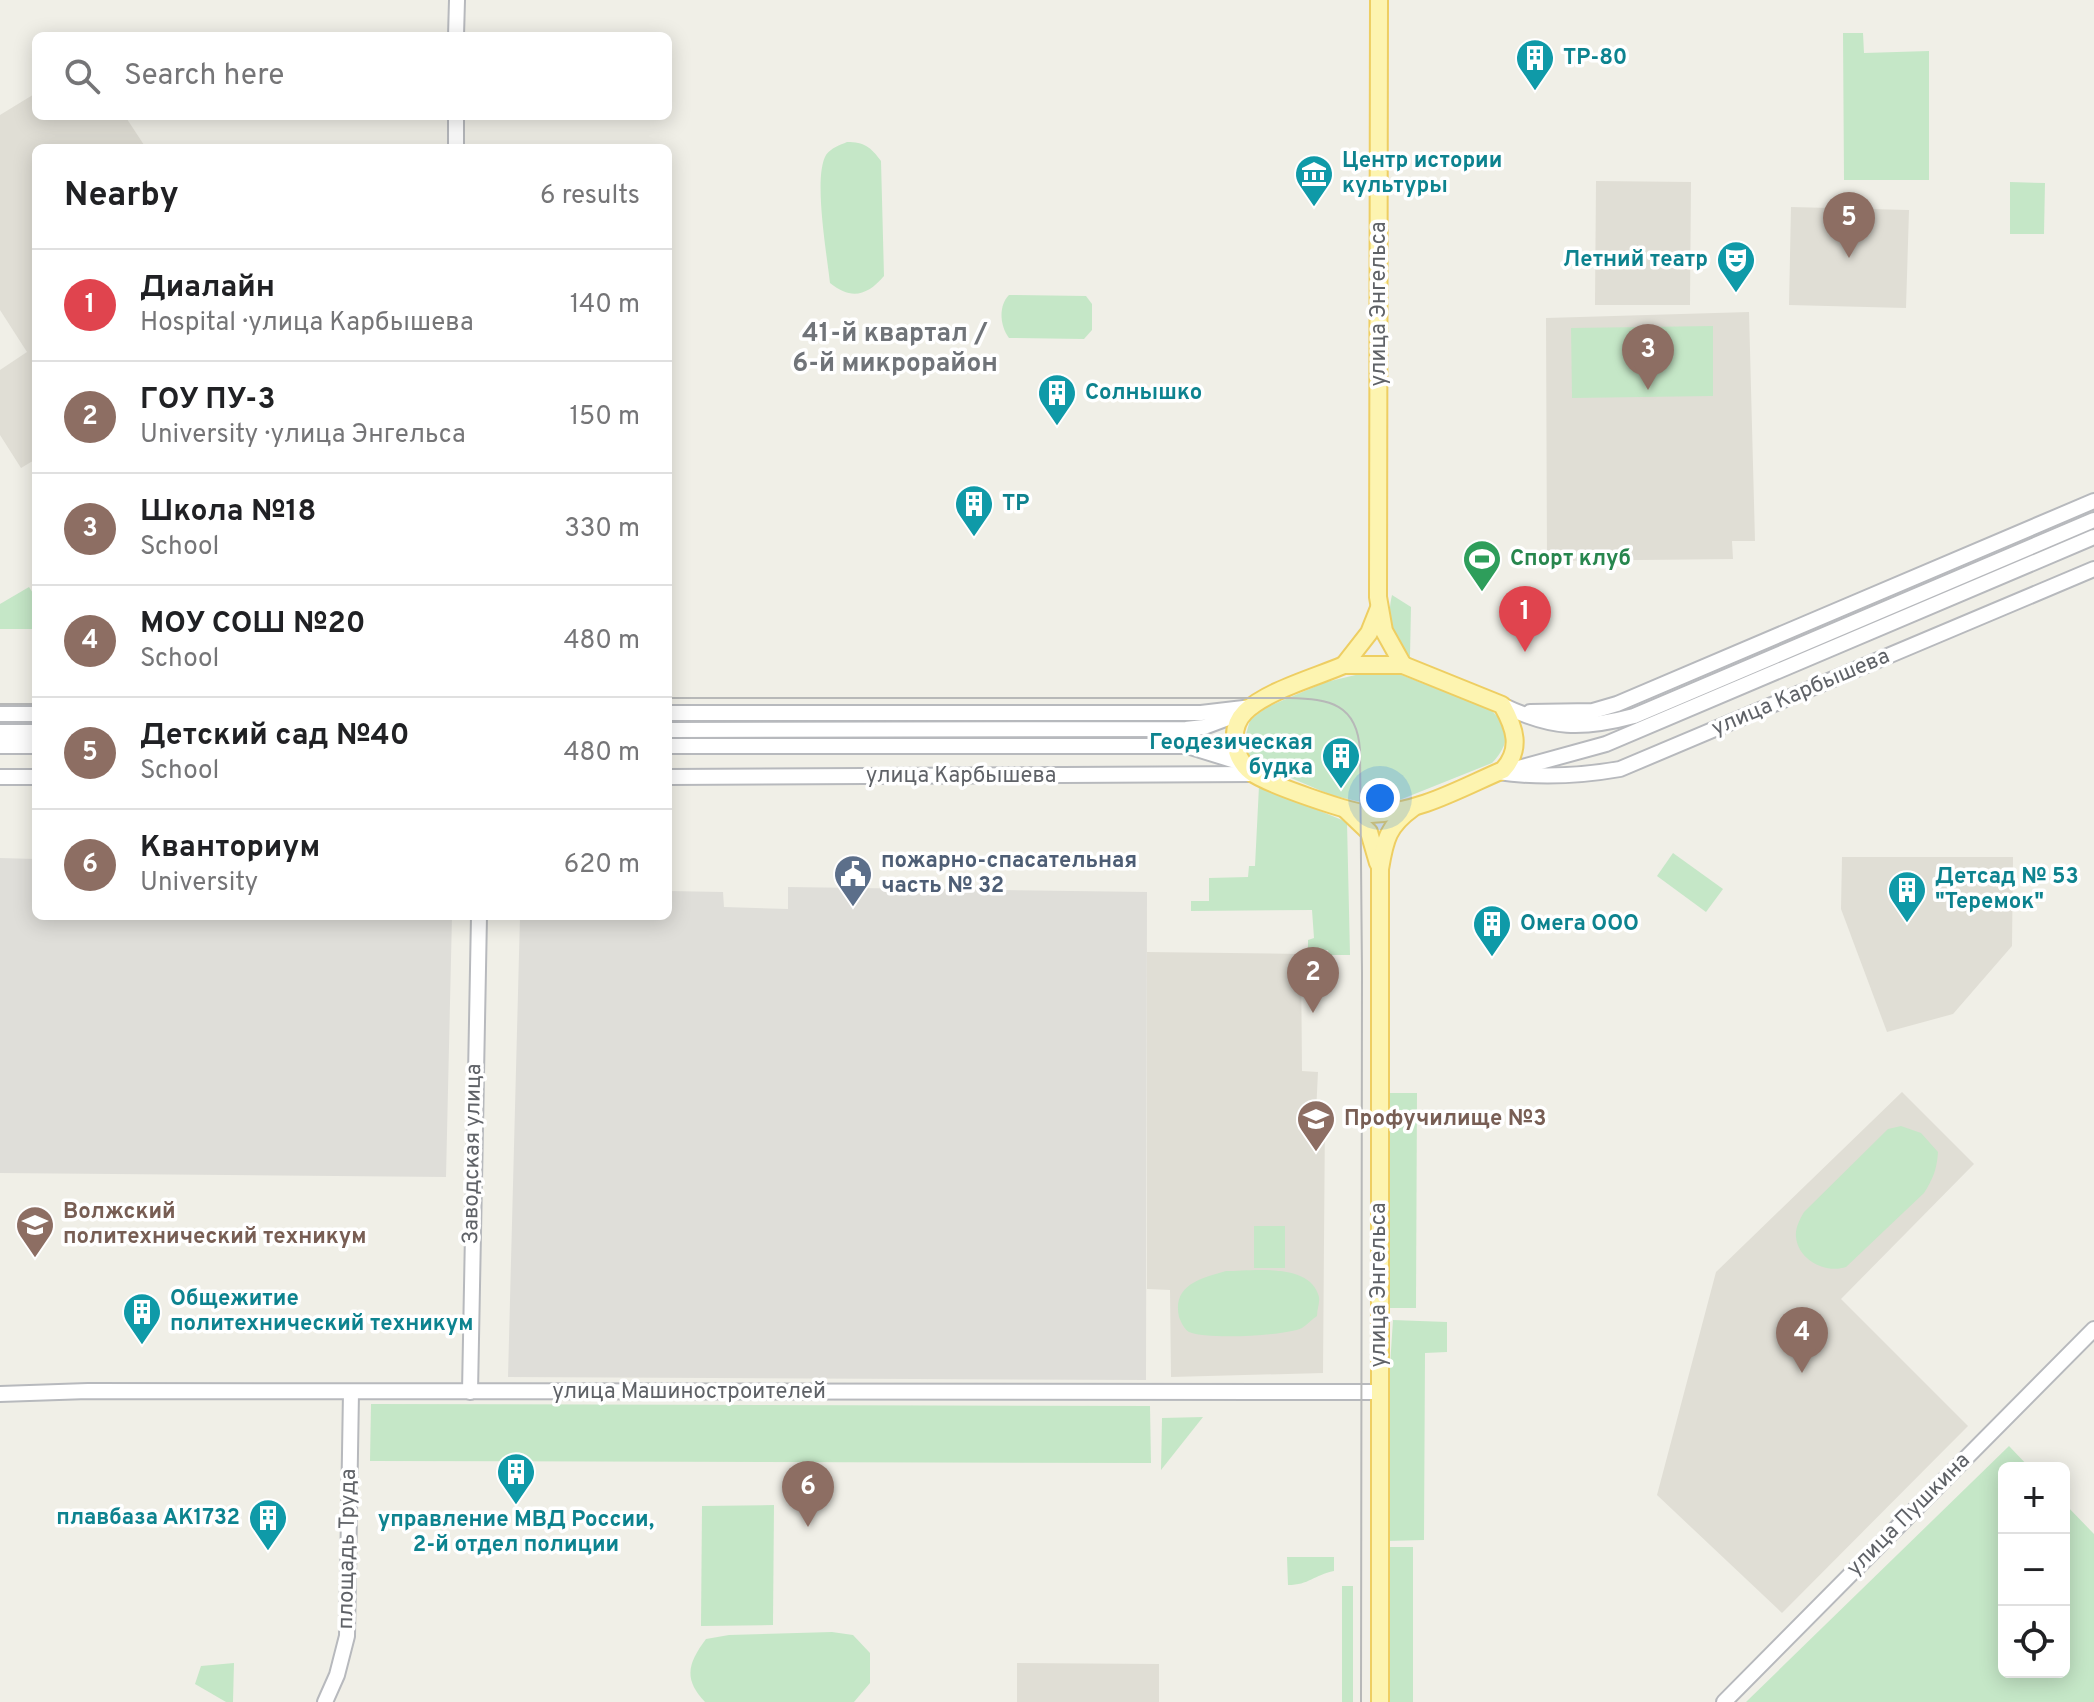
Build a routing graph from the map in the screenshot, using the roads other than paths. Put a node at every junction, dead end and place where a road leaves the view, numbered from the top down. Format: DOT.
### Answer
graph roads {
  1 [pos="457,0"];
  2 [pos="1379,0"];
  3 [pos="456,32"];
  4 [pos="456,120"];
  5 [pos="456,144"];
  6 [pos="2094,501"];
  7 [pos="2094,520"];
  8 [pos="2094,537"];
  9 [pos="2094,569"];
  10 [pos="1379,608"];
  11 [pos="1344,665"];
  12 [pos="1403,665"];
  13 [pos="1502,705"];
  14 [pos="1248,710"];
  15 [pos="672,713"];
  16 [pos="0,714"];
  17 [pos="32,714"];
  18 [pos="672,730"];
  19 [pos="0,732"];
  20 [pos="32,732"];
  21 [pos="0,746"];
  22 [pos="32,746"];
  23 [pos="672,746"];
  24 [pos="1248,769"];
  25 [pos="1501,771"];
  26 [pos="0,777"];
  27 [pos="32,777"];
  28 [pos="672,777"];
  29 [pos="1413,808"];
  30 [pos="1345,809"];
  31 [pos="1380,869"];
  32 [pos="479,920"];
  33 [pos="2094,1329"];
  34 [pos="351,1392"];
  35 [pos="470,1392"];
  36 [pos="1379,1392"];
  37 [pos="0,1394"];
  38 [pos="325,1702"];
  39 [pos="1380,1702"];
  40 [pos="1724,1702"];
  1 -- 3 [label="street"];
  2 -- 10 [label="main road, улица Энгельса"];
  4 -- 5 [label="street"];
  6 -- 13 [label="street, улица Карбышева"];
  7 -- 13 [label="street, улица Карбышева"];
  8 -- 25 [label="street, улица Карбышева"];
  9 -- 25 [label="street, улица Карбышева"];
  10 -- 11 [label="main road, улица Энгельса"];
  10 -- 12 [label="main road, улица Энгельса"];
  11 -- 12 [label="main road, улица Карбышева"];
  11 -- 14 [label="main road, улица Карбышева"];
  12 -- 13 [label="main road, улица Карбышева"];
  13 -- 25 [label="main road"];
  14 -- 15 [label="street, улица Карбышева"];
  14 -- 18 [label="street, улица Карбышева"];
  14 -- 24 [label="main road"];
  16 -- 17 [label="street"];
  19 -- 20 [label="street"];
  21 -- 22 [label="street"];
  23 -- 24 [label="street, улица Карбышева"];
  24 -- 28 [label="street, улица Карбышева"];
  24 -- 30 [label="main road, улица Карбышева"];
  25 -- 29 [label="main road, улица Карбышева"];
  26 -- 27 [label="street"];
  29 -- 30 [label="main road, улица Карбышева"];
  29 -- 31 [label="main road, улица Энгельса"];
  30 -- 31 [label="main road, улица Энгельса"];
  31 -- 36 [label="main road, улица Энгельса"];
  32 -- 35 [label="street, Заводская улица"];
  33 -- 40 [label="street, улица Пушкина"];
  34 -- 35 [label="street, улица Машиностроителей"];
  34 -- 37 [label="street, улица Машиностроителей"];
  34 -- 38 [label="street, площадь Труда"];
  35 -- 36 [label="street, улица Машиностроителей"];
  36 -- 39 [label="main road, улица Энгельса"];
}
